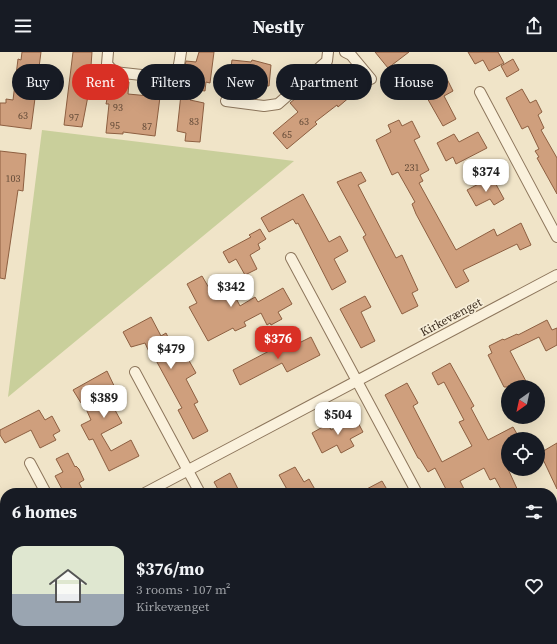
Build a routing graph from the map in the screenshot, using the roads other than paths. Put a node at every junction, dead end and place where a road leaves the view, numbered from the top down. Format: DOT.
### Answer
graph roads {
  1 [pos="108,52"];
  2 [pos="181,52"];
  3 [pos="328,52"];
  4 [pos="345,52"];
  5 [pos="358,64"];
  6 [pos="480,92"];
  7 [pos="226,101"];
  8 [pos="557,237"];
  9 [pos="291,258"];
  10 [pos="557,275"];
  11 [pos="135,372"];
  12 [pos="358,382"];
  13 [pos="30,462"];
  14 [pos="188,470"];
  15 [pos="43,488"];
  16 [pos="154,488"];
  17 [pos="197,488"];
  18 [pos="414,488"];
  1 -- 2 [label="street"];
  3 -- 7 [label="street"];
  4 -- 5 [label="street"];
  6 -- 8 [label="street"];
  9 -- 12 [label="street"];
  10 -- 12 [label="street, Kirkevænget"];
  11 -- 14 [label="street"];
  12 -- 14 [label="street, Kirkevænget"];
  12 -- 18 [label="street"];
  13 -- 15 [label="street"];
  14 -- 16 [label="street, Kirkevænget"];
  14 -- 17 [label="street"];
}
